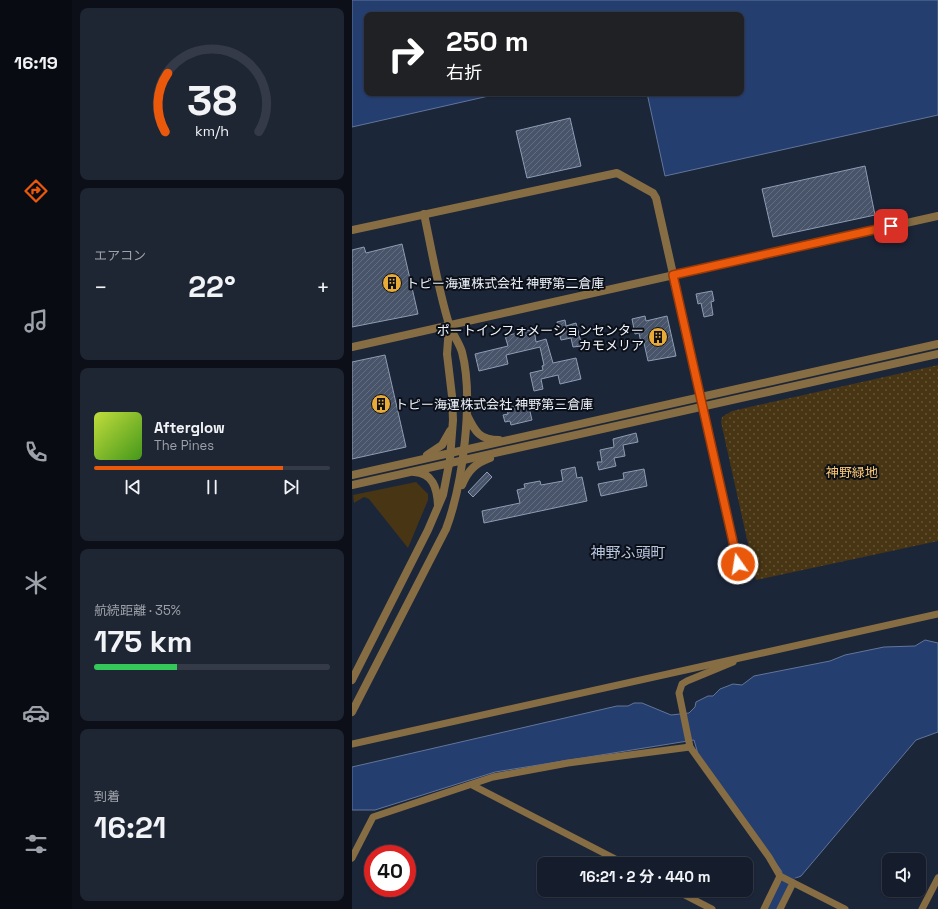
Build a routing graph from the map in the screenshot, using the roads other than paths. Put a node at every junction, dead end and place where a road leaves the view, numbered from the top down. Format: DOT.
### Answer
graph roads {
  1 [pos="424,214"];
  2 [pos="938,216"];
  3 [pos="352,230"];
  4 [pos="673,275"];
  5 [pos="449,325"];
  6 [pos="938,344"];
  7 [pos="352,347"];
  8 [pos="938,354"];
  9 [pos="699,397"];
  10 [pos="702,407"];
  11 [pos="466,413"];
  12 [pos="452,420"];
  13 [pos="508,440"];
  14 [pos="463,450"];
  15 [pos="509,450"];
  16 [pos="451,453"];
  17 [pos="462,461"];
  18 [pos="450,463"];
  19 [pos="404,464"];
  20 [pos="407,472"];
  21 [pos="352,475"];
  22 [pos="352,485"];
  23 [pos="456,500"];
  24 [pos="438,508"];
  25 [pos="738,564"];
  26 [pos="938,614"];
  27 [pos="748,656"];
  28 [pos="352,680"];
  29 [pos="352,712"];
  30 [pos="352,744"];
  31 [pos="690,745"];
  32 [pos="472,785"];
  33 [pos="611,857"];
  34 [pos="352,858"];
  35 [pos="780,876"];
  36 [pos="938,878"];
  37 [pos="793,883"];
  38 [pos="689,897"];
  39 [pos="712,909"];
  40 [pos="764,909"];
  41 [pos="780,909"];
  42 [pos="845,909"];
  43 [pos="922,909"];
  1 -- 3 [label="street"];
  1 -- 4 [label="street"];
  1 -- 5 [label="street"];
  2 -- 4 [label="street"];
  4 -- 5 [label="street"];
  4 -- 9 [label="street"];
  5 -- 7 [label="street"];
  5 -- 11 [label="street"];
  5 -- 12 [label="street"];
  6 -- 9 [label="street"];
  8 -- 10 [label="street"];
  9 -- 10 [label="street"];
  9 -- 13 [label="street"];
  10 -- 15 [label="street"];
  10 -- 25 [label="street"];
  11 -- 13 [label="street"];
  11 -- 14 [label="street"];
  12 -- 16 [label="street"];
  12 -- 19 [label="street"];
  13 -- 14 [label="street"];
  14 -- 16 [label="street"];
  14 -- 17 [label="street"];
  15 -- 17 [label="street"];
  15 -- 23 [label="street"];
  16 -- 18 [label="street"];
  16 -- 19 [label="street"];
  17 -- 18 [label="street"];
  17 -- 23 [label="street"];
  18 -- 20 [label="street"];
  18 -- 24 [label="street"];
  19 -- 21 [label="street"];
  20 -- 22 [label="street"];
  20 -- 24 [label="street"];
  23 -- 29 [label="street"];
  24 -- 28 [label="street"];
  26 -- 27 [label="street"];
  27 -- 30 [label="street"];
  27 -- 31 [label="street"];
  31 -- 32 [label="street"];
  31 -- 35 [label="street"];
  32 -- 33 [label="street"];
  32 -- 34 [label="street"];
  35 -- 37 [label="street"];
  35 -- 40 [label="street"];
  36 -- 43 [label="street"];
  37 -- 41 [label="street"];
  37 -- 42 [label="street"];
  38 -- 39 [label="street"];
}
